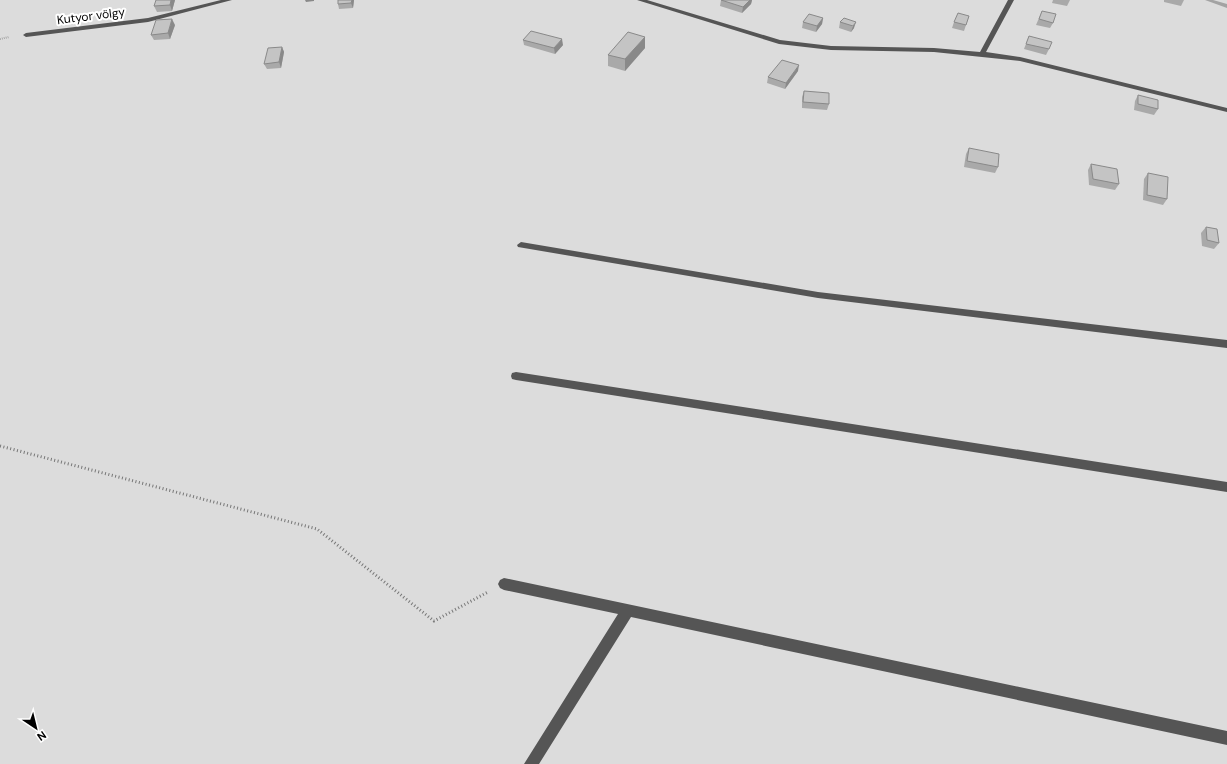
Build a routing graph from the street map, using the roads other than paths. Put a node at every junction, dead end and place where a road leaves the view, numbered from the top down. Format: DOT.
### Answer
graph roads {
  1 [pos="229,0"];
  2 [pos="640,0"];
  3 [pos="1011,0"];
  4 [pos="26,35"];
  5 [pos="982,54"];
  6 [pos="1227,110"];
  7 [pos="521,245"];
  8 [pos="1227,344"];
  9 [pos="516,376"];
  10 [pos="1227,487"];
  11 [pos="504,584"];
  12 [pos="628,610"];
  13 [pos="1227,738"];
  14 [pos="531,764"];
  1 -- 4 [label="street, Kutyor völgy"];
  2 -- 5 [label="street"];
  3 -- 5 [label="street"];
  5 -- 6 [label="street"];
  7 -- 8 [label="street"];
  9 -- 10 [label="street"];
  11 -- 12 [label="street"];
  12 -- 13 [label="street"];
  12 -- 14 [label="street"];
}
